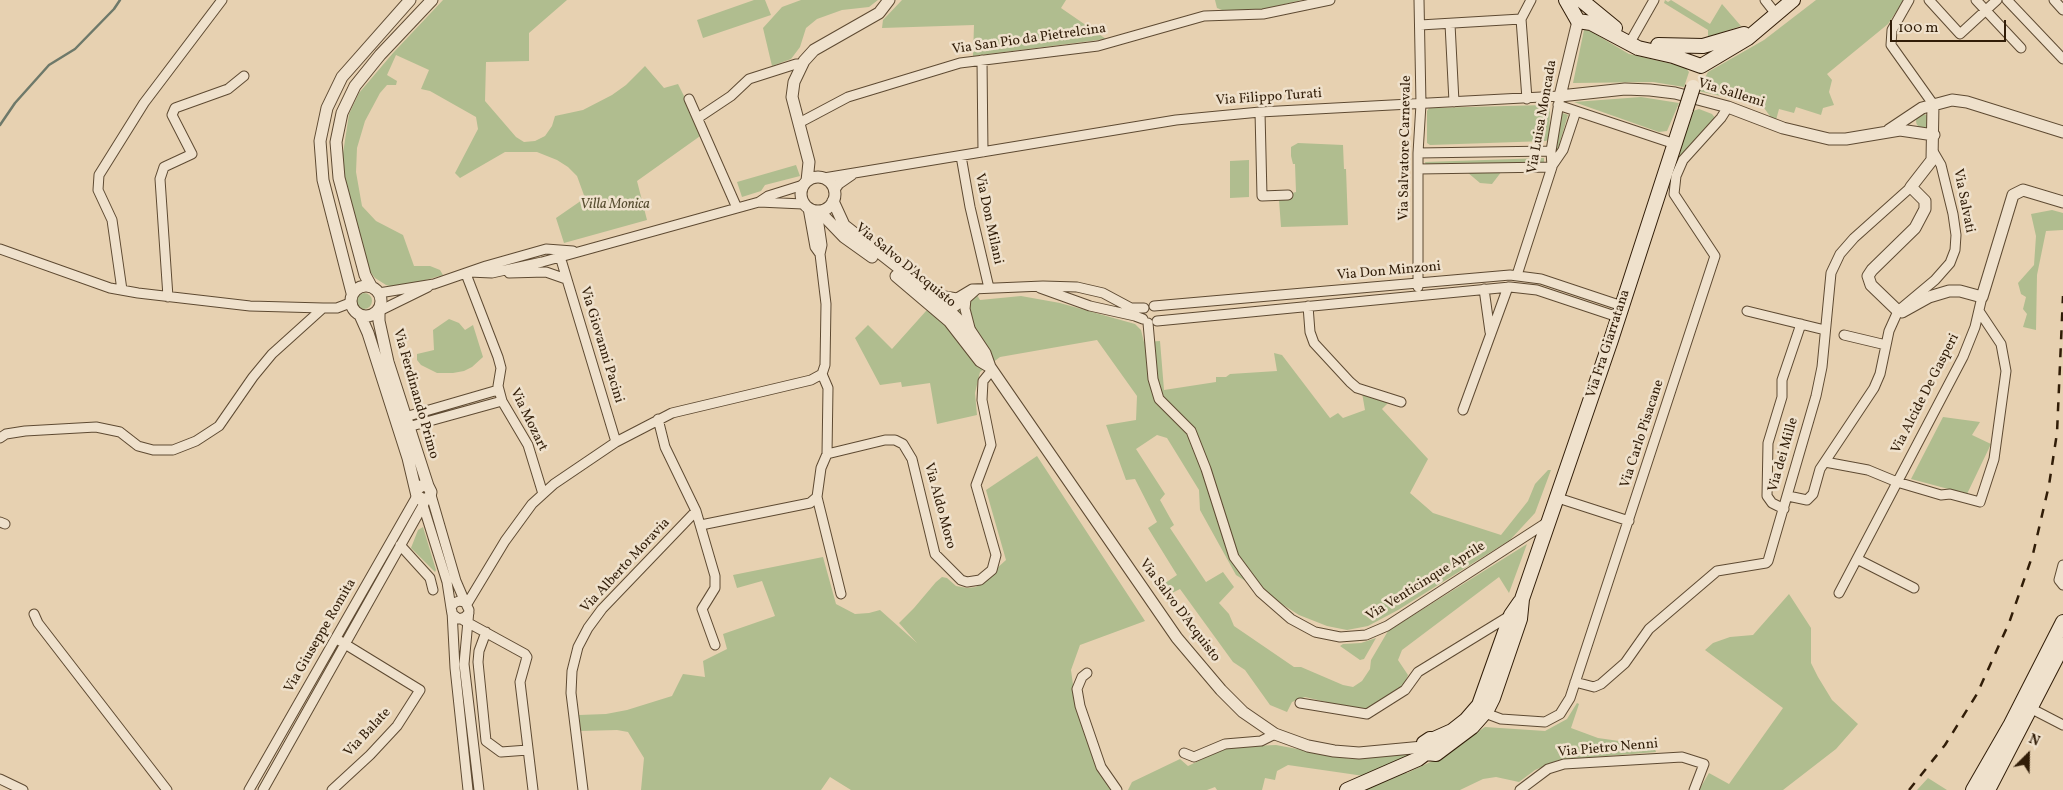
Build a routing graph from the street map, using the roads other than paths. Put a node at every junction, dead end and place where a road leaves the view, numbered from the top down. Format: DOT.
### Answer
graph roads {
  1 [pos="222,0"];
  2 [pos="410,0"];
  3 [pos="432,0"];
  4 [pos="889,0"];
  5 [pos="1330,0"];
  6 [pos="1419,0"];
  7 [pos="1531,0"];
  8 [pos="1654,0"];
  9 [pos="1765,0"];
  10 [pos="1793,0"];
  11 [pos="1910,0"];
  12 [pos="1929,0"];
  13 [pos="1976,0"];
  14 [pos="1997,0"];
  15 [pos="2007,0"];
  16 [pos="2054,0"];
  17 [pos="1577,8"];
  18 [pos="2063,10"];
  19 [pos="1986,11"];
  20 [pos="1776,14"];
  21 [pos="1521,19"];
  22 [pos="1450,24"];
  23 [pos="1420,25"];
  24 [pos="1759,29"];
  25 [pos="1633,37"];
  26 [pos="1700,46"];
  27 [pos="2021,48"];
  28 [pos="2063,59"];
  29 [pos="982,60"];
  30 [pos="803,64"];
  31 [pos="1700,64"];
  32 [pos="244,76"];
  33 [pos="689,99"];
  34 [pos="1527,99"];
  35 [pos="1559,101"];
  36 [pos="1454,102"];
  37 [pos="1421,104"];
  38 [pos="1933,104"];
  39 [pos="1728,106"];
  40 [pos="1576,111"];
  41 [pos="1260,112"];
  42 [pos="1914,113"];
  43 [pos="698,118"];
  44 [pos="799,123"];
  45 [pos="1890,130"];
  46 [pos="1917,131"];
  47 [pos="2063,132"];
  48 [pos="1934,135"];
  49 [pos="1675,144"];
  50 [pos="1552,151"];
  51 [pos="983,152"];
  52 [pos="1418,153"];
  53 [pos="1934,153"];
  54 [pos="962,156"];
  55 [pos="809,162"];
  56 [pos="1552,167"];
  57 [pos="1418,169"];
  58 [pos="852,175"];
  59 [pos="823,178"];
  60 [pos="805,183"];
  61 [pos="1912,187"];
  62 [pos="1288,195"];
  63 [pos="834,196"];
  64 [pos="759,202"];
  65 [pos="2063,202"];
  66 [pos="737,208"];
  67 [pos="812,208"];
  68 [pos="0,249"];
  69 [pos="559,253"];
  70 [pos="467,273"];
  71 [pos="492,273"];
  72 [pos="1517,275"];
  73 [pos="566,279"];
  74 [pos="1418,283"];
  75 [pos="434,284"];
  76 [pos="1035,286"];
  77 [pos="1508,287"];
  78 [pos="989,288"];
  79 [pos="978,289"];
  80 [pos="1484,289"];
  81 [pos="122,290"];
  82 [pos="375,290"];
  83 [pos="932,294"];
  84 [pos="1418,296"];
  85 [pos="168,297"];
  86 [pos="1982,297"];
  87 [pos="351,298"];
  88 [pos="956,298"];
  89 [pos="966,299"];
  90 [pos="1154,306"];
  91 [pos="1308,306"];
  92 [pos="323,308"];
  93 [pos="1144,308"];
  94 [pos="1747,311"];
  95 [pos="1898,311"];
  96 [pos="1979,311"];
  97 [pos="1620,312"];
  98 [pos="372,313"];
  99 [pos="947,313"];
  100 [pos="1149,321"];
  101 [pos="1801,324"];
  102 [pos="1825,330"];
  103 [pos="971,332"];
  104 [pos="1490,332"];
  105 [pos="1844,335"];
  106 [pos="1886,344"];
  107 [pos="991,368"];
  108 [pos="822,374"];
  109 [pos="498,390"];
  110 [pos="502,401"];
  111 [pos="1401,402"];
  112 [pos="1463,410"];
  113 [pos="658,418"];
  114 [pos="407,422"];
  115 [pos="0,438"];
  116 [pos="616,442"];
  117 [pos="827,454"];
  118 [pos="1825,462"];
  119 [pos="1897,482"];
  120 [pos="543,494"];
  121 [pos="423,496"];
  122 [pos="1788,496"];
  123 [pos="817,497"];
  124 [pos="1558,498"];
  125 [pos="1784,509"];
  126 [pos="696,512"];
  127 [pos="1550,520"];
  128 [pos="1629,521"];
  129 [pos="429,524"];
  130 [pos="701,525"];
  131 [pos="407,532"];
  132 [pos="400,545"];
  133 [pos="1857,559"];
  134 [pos="386,560"];
  135 [pos="2063,565"];
  136 [pos="2063,585"];
  137 [pos="1914,588"];
  138 [pos="432,590"];
  139 [pos="1839,593"];
  140 [pos="841,594"];
  141 [pos="1522,599"];
  142 [pos="467,607"];
  143 [pos="452,610"];
  144 [pos="34,614"];
  145 [pos="1511,615"];
  146 [pos="464,621"];
  147 [pos="2063,622"];
  148 [pos="483,630"];
  149 [pos="336,638"];
  150 [pos="345,644"];
  151 [pos="715,645"];
  152 [pos="2063,645"];
  153 [pos="1087,673"];
  154 [pos="315,675"];
  155 [pos="2040,680"];
  156 [pos="324,681"];
  157 [pos="1575,682"];
  158 [pos="1300,703"];
  159 [pos="2032,709"];
  160 [pos="1485,713"];
  161 [pos="2063,725"];
  162 [pos="467,728"];
  163 [pos="1275,734"];
  164 [pos="468,743"];
  165 [pos="1430,748"];
  166 [pos="528,750"];
  167 [pos="1184,753"];
  168 [pos="0,779"];
  169 [pos="23,790"];
  170 [pos="167,790"];
  171 [pos="249,790"];
  172 [pos="263,790"];
  173 [pos="332,790"];
  174 [pos="468,790"];
  175 [pos="479,790"];
  176 [pos="533,790"];
  177 [pos="583,790"];
  178 [pos="1117,790"];
  179 [pos="1347,790"];
  180 [pos="1520,790"];
  181 [pos="1694,790"];
  182 [pos="1973,790"];
  183 [pos="1988,790"];
  1 -- 81 [label="street"];
  2 -- 87 [label="street"];
  3 -- 82 [label="street"];
  4 -- 30 [label="street"];
  5 -- 29 [label="street, Via San Pio da Pietrelcina"];
  6 -- 23 [label="street, Via Salvatore Carnevale"];
  7 -- 21 [label="street"];
  8 -- 25 [label="street"];
  9 -- 20 [label="street"];
  10 -- 20 [label="main road"];
  11 -- 38 [label="street"];
  12 -- 19 [label="street"];
  13 -- 19 [label="street"];
  14 -- 19 [label="street"];
  15 -- 28 [label="street"];
  16 -- 18 [label="street"];
  17 -- 25 [label="main road"];
  17 -- 31 [label="main road"];
  17 -- 35 [label="street, Via Luisa Moncada"];
  19 -- 27 [label="street"];
  20 -- 24 [label="main road"];
  21 -- 22 [label="street"];
  21 -- 34 [label="street"];
  22 -- 23 [label="street"];
  22 -- 36 [label="street"];
  23 -- 37 [label="street, Via Salvatore Carnevale"];
  24 -- 26 [label="main road"];
  24 -- 31 [label="main road"];
  25 -- 26 [label="main road"];
  26 -- 31 [label="main road"];
  29 -- 44 [label="street, Via San Pio da Pietrelcina"];
  29 -- 51 [label="street"];
  30 -- 43 [label="street"];
  30 -- 44 [label="street"];
  31 -- 49 [label="main road, Via Fra Giarratana, bridge"];
  32 -- 85 [label="street"];
  33 -- 43 [label="street"];
  34 -- 35 [label="street, Via Filippo Turati"];
  34 -- 36 [label="street, Via Filippo Turati"];
  35 -- 39 [label="street, Via Sallemi"];
  35 -- 40 [label="street"];
  35 -- 50 [label="street, Via Luisa Moncada"];
  36 -- 37 [label="street, Via Filippo Turati"];
  37 -- 41 [label="street, Via Filippo Turati"];
  37 -- 52 [label="street, Via Salvatore Carnevale"];
  38 -- 42 [label="street, Via Sallemi"];
  38 -- 47 [label="street, Via Sallemi"];
  38 -- 48 [label="street, Via Salvati"];
  39 -- 45 [label="street, Via Sallemi"];
  39 -- 128 [label="street, Via Carlo Pisacane"];
  40 -- 49 [label="street"];
  40 -- 56 [label="street"];
  41 -- 51 [label="street, Via Filippo Turati"];
  41 -- 62 [label="street"];
  42 -- 45 [label="street, Via Sallemi"];
  42 -- 46 [label="street"];
  43 -- 66 [label="street"];
  44 -- 55 [label="street"];
  45 -- 46 [label="street, Via Sallemi"];
  46 -- 48 [label="street, Via Sallemi"];
  48 -- 53 [label="street, Via Salvati"];
  49 -- 97 [label="main road, Via Fra Giarratana"];
  50 -- 52 [label="street"];
  50 -- 56 [label="street, Via Luisa Moncada"];
  51 -- 54 [label="street, Via Filippo Turati"];
  52 -- 57 [label="street, Via Salvatore Carnevale"];
  53 -- 61 [label="street, Via dei Mille"];
  53 -- 95 [label="street, Via Salvati"];
  54 -- 58 [label="street, Via Filippo Turati"];
  54 -- 78 [label="street, Via Don Milani"];
  55 -- 59 [label="street"];
  55 -- 60 [label="street"];
  56 -- 57 [label="street"];
  56 -- 72 [label="street, Via Luisa Moncada"];
  57 -- 74 [label="street, Via Salvatore Carnevale"];
  58 -- 59 [label="street, Via Filippo Turati"];
  58 -- 63 [label="street"];
  59 -- 60 [label="street"];
  59 -- 63 [label="street"];
  60 -- 64 [label="street"];
  60 -- 67 [label="street"];
  61 -- 95 [label="street"];
  61 -- 102 [label="street, Via dei Mille"];
  63 -- 67 [label="street"];
  63 -- 83 [label="street, Via Salvo D'Acquisto"];
  64 -- 66 [label="street"];
  64 -- 67 [label="street"];
  65 -- 86 [label="street, Via Alcide De Gasperi"];
  66 -- 69 [label="street"];
  67 -- 99 [label="street, Via Salvo D'Acquisto"];
  67 -- 108 [label="street"];
  68 -- 81 [label="street"];
  69 -- 70 [label="street"];
  69 -- 71 [label="street"];
  69 -- 73 [label="street, Via Giovanni Pacini"];
  70 -- 71 [label="street"];
  70 -- 75 [label="street"];
  70 -- 109 [label="street, Via Mozart"];
  71 -- 73 [label="street"];
  72 -- 74 [label="street, Via Don Minzoni"];
  72 -- 97 [label="street, Via Don Minzoni"];
  73 -- 116 [label="street, Via Giovanni Pacini"];
  74 -- 84 [label="street, Via Salvatore Carnevale"];
  74 -- 90 [label="street, Via Don Minzoni"];
  75 -- 82 [label="street"];
  75 -- 98 [label="street"];
  76 -- 78 [label="street, Via Don Minzoni"];
  76 -- 93 [label="street, Via Don Minzoni"];
  76 -- 100 [label="street, Via Don Minzoni"];
  77 -- 80 [label="street, Via Don Minzoni"];
  77 -- 97 [label="street, Via Don Minzoni"];
  77 -- 104 [label="street"];
  78 -- 79 [label="street, Via Don Minzoni"];
  79 -- 88 [label="street, Via Don Minzoni"];
  79 -- 89 [label="street"];
  80 -- 84 [label="street, Via Don Minzoni"];
  80 -- 104 [label="street"];
  81 -- 85 [label="street"];
  82 -- 87 [label="street"];
  82 -- 98 [label="street"];
  83 -- 88 [label="street"];
  83 -- 99 [label="street, Via Salvo D'Acquisto"];
  84 -- 91 [label="street, Via Don Minzoni"];
  85 -- 92 [label="street"];
  86 -- 95 [label="street"];
  86 -- 96 [label="street, Via Alcide De Gasperi"];
  87 -- 92 [label="street"];
  87 -- 98 [label="street"];
  88 -- 99 [label="street"];
  89 -- 99 [label="street"];
  89 -- 103 [label="street"];
  90 -- 93 [label="street, Via Don Minzoni"];
  90 -- 100 [label="street"];
  91 -- 100 [label="street, Via Don Minzoni"];
  91 -- 111 [label="street"];
  92 -- 115 [label="street"];
  93 -- 100 [label="street"];
  94 -- 101 [label="street"];
  95 -- 106 [label="street, Via Salvati"];
  96 -- 119 [label="street, Via Alcide De Gasperi"];
  96 -- 119 [label="street"];
  97 -- 124 [label="main road, Via Fra Giarratana"];
  98 -- 114 [label="street, Via Ferdinando Primo"];
  98 -- 121 [label="street, Via Ferdinando Primo"];
  99 -- 103 [label="street, Via Salvo D'Acquisto"];
  99 -- 107 [label="street, Via Salvo D'Acquisto"];
  100 -- 127 [label="street, Via Venticinque Aprile"];
  101 -- 102 [label="street"];
  101 -- 125 [label="street"];
  102 -- 122 [label="street, Via dei Mille"];
  103 -- 107 [label="street, Via Salvo D'Acquisto"];
  104 -- 112 [label="street"];
  105 -- 106 [label="street"];
  106 -- 118 [label="street, Via Salvati"];
  107 -- 117 [label="street, Via Aldo Moro"];
  107 -- 163 [label="street, Via Salvo D'Acquisto"];
  108 -- 113 [label="street"];
  108 -- 117 [label="street"];
  109 -- 110 [label="street, Via Mozart"];
  109 -- 114 [label="street"];
  110 -- 114 [label="street"];
  110 -- 120 [label="street, Via Mozart"];
  113 -- 116 [label="street"];
  113 -- 126 [label="street"];
  114 -- 121 [label="street, Via Ferdinando Primo"];
  116 -- 120 [label="street"];
  117 -- 123 [label="street"];
  118 -- 119 [label="street"];
  118 -- 122 [label="street, Via Salvati"];
  119 -- 133 [label="street, Via Alcide De Gasperi"];
  120 -- 142 [label="street"];
  121 -- 129 [label="street, Via Ferdinando Primo"];
  121 -- 131 [label="street, Via Giuseppe Romita"];
  121 -- 134 [label="street, Via Giuseppe Romita"];
  121 -- 142 [label="street, Via Ferdinando Primo"];
  122 -- 125 [label="street, Via dei Mille"];
  123 -- 130 [label="street"];
  123 -- 140 [label="street"];
  124 -- 127 [label="main road, Via Fra Giarratana"];
  124 -- 128 [label="street"];
  125 -- 157 [label="street, Via dei Mille"];
  126 -- 130 [label="street"];
  126 -- 177 [label="street, Via Alberto Moravia"];
  127 -- 141 [label="main road, Via Fra Giarratana"];
  128 -- 157 [label="street, Via Carlo Pisacane"];
  129 -- 131 [label="street"];
  129 -- 143 [label="street, Via Ferdinando Primo"];
  130 -- 151 [label="street"];
  131 -- 132 [label="street, Via Giuseppe Romita"];
  132 -- 134 [label="street, Via Giuseppe Romita"];
  132 -- 138 [label="street"];
  133 -- 137 [label="street"];
  133 -- 139 [label="street, Via Alcide De Gasperi"];
  134 -- 149 [label="street, Via Giuseppe Romita"];
  134 -- 150 [label="street, Via Giuseppe Romita"];
  135 -- 136 [label="street"];
  141 -- 145 [label="main road, Via Fra Giarratana"];
  141 -- 160 [label="main road, Via Fra Giarratana"];
  142 -- 143 [label="street"];
  142 -- 146 [label="street, Via Ferdinando Primo"];
  142 -- 148 [label="street"];
  143 -- 146 [label="street"];
  143 -- 162 [label="street, Via Ferdinando Primo"];
  144 -- 170 [label="street"];
  145 -- 158 [label="street"];
  145 -- 165 [label="main road, Via Fra Giarratana"];
  146 -- 148 [label="street"];
  146 -- 162 [label="street, Via Ferdinando Primo"];
  147 -- 155 [label="main road"];
  148 -- 166 [label="street"];
  148 -- 166 [label="street"];
  149 -- 150 [label="street"];
  149 -- 154 [label="street, Via Giuseppe Romita"];
  150 -- 156 [label="street, Via Giuseppe Romita"];
  150 -- 173 [label="street, Via Balate"];
  152 -- 155 [label="main road"];
  153 -- 178 [label="street"];
  154 -- 156 [label="street"];
  154 -- 171 [label="street, Via Giuseppe Romita"];
  155 -- 159 [label="main road"];
  155 -- 182 [label="main road"];
  156 -- 172 [label="street, Via Giuseppe Romita"];
  157 -- 160 [label="street, Via Carlo Pisacane"];
  159 -- 161 [label="street"];
  159 -- 183 [label="main road"];
  160 -- 165 [label="main road, Via Fra Giarratana"];
  162 -- 164 [label="street, Via Ferdinando Primo"];
  163 -- 165 [label="street, Via Salvo D'Acquisto"];
  163 -- 167 [label="street"];
  164 -- 174 [label="street, Via Ferdinando Primo"];
  164 -- 175 [label="street, Via Ferdinando Primo"];
  165 -- 179 [label="main road"];
  166 -- 176 [label="street"];
  168 -- 169 [label="street"];
  180 -- 181 [label="street, Via Pietro Nenni"];
}
